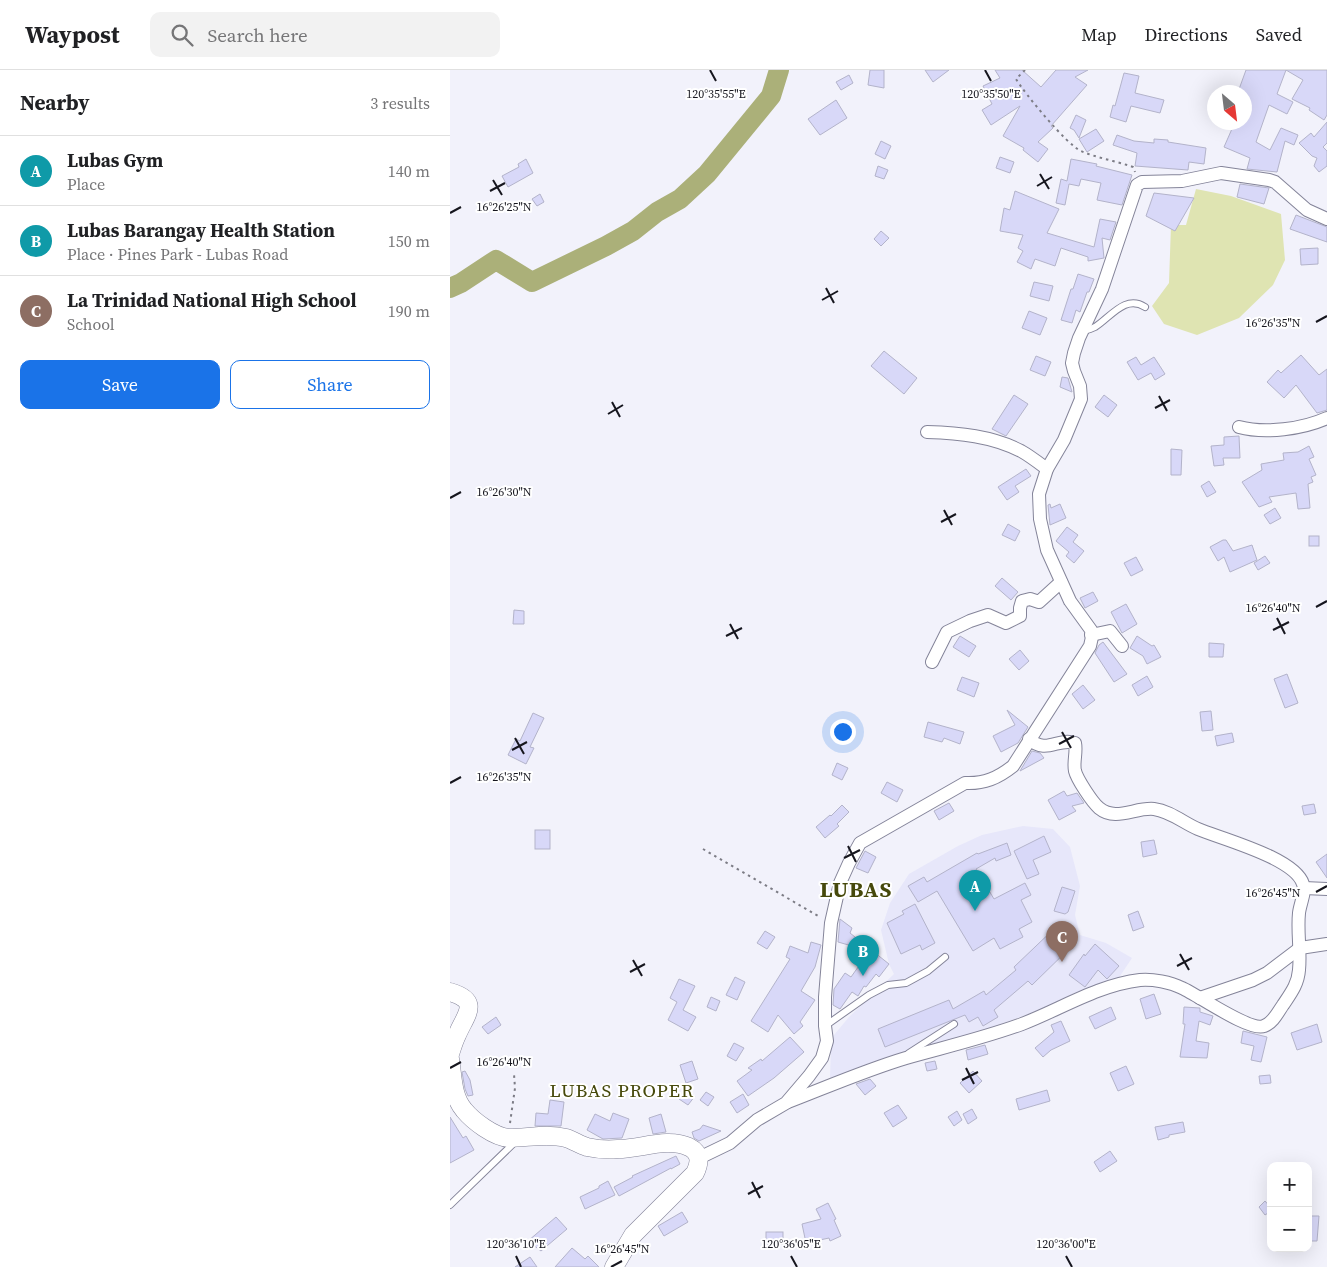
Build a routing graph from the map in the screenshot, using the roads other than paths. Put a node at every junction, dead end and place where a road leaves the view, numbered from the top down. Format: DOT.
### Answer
graph roads {
  1 [pos="1327,219"];
  2 [pos="1145,307"];
  3 [pos="1082,332"];
  4 [pos="1327,418"];
  5 [pos="1239,427"];
  6 [pos="927,432"];
  7 [pos="1047,469"];
  8 [pos="1061,582"];
  9 [pos="1092,635"];
  10 [pos="1122,646"];
  11 [pos="932,662"];
  12 [pos="1029,739"];
  13 [pos="1304,888"];
  14 [pos="1327,889"];
  15 [pos="1327,944"];
  16 [pos="1300,948"];
  17 [pos="945,957"];
  18 [pos="450,992"];
  19 [pos="1200,998"];
  20 [pos="954,1024"];
  21 [pos="825,1026"];
  22 [pos="450,1054"];
  23 [pos="450,1059"];
  24 [pos="904,1059"];
  25 [pos="786,1103"];
  26 [pos="514,1137"];
  27 [pos="699,1158"];
  28 [pos="450,1204"];
  29 [pos="614,1267"];
  1 -- 3 [label="street"];
  2 -- 3 [label="lane"];
  3 -- 7 [label="street"];
  4 -- 5 [label="street"];
  6 -- 7 [label="street"];
  7 -- 8 [label="street"];
  8 -- 9 [label="street"];
  8 -- 11 [label="street"];
  9 -- 10 [label="street"];
  9 -- 12 [label="street"];
  12 -- 13 [label="street"];
  12 -- 21 [label="street"];
  13 -- 14 [label="street"];
  13 -- 16 [label="street"];
  15 -- 16 [label="street"];
  16 -- 19 [label="street"];
  16 -- 19 [label="street"];
  17 -- 21 [label="lane"];
  18 -- 22 [label="main road"];
  19 -- 24 [label="street"];
  20 -- 24 [label="lane"];
  21 -- 25 [label="street"];
  23 -- 26 [label="main road"];
  24 -- 25 [label="street"];
  25 -- 27 [label="street"];
  26 -- 27 [label="main road"];
  26 -- 28 [label="lane"];
  27 -- 29 [label="main road"];
}
